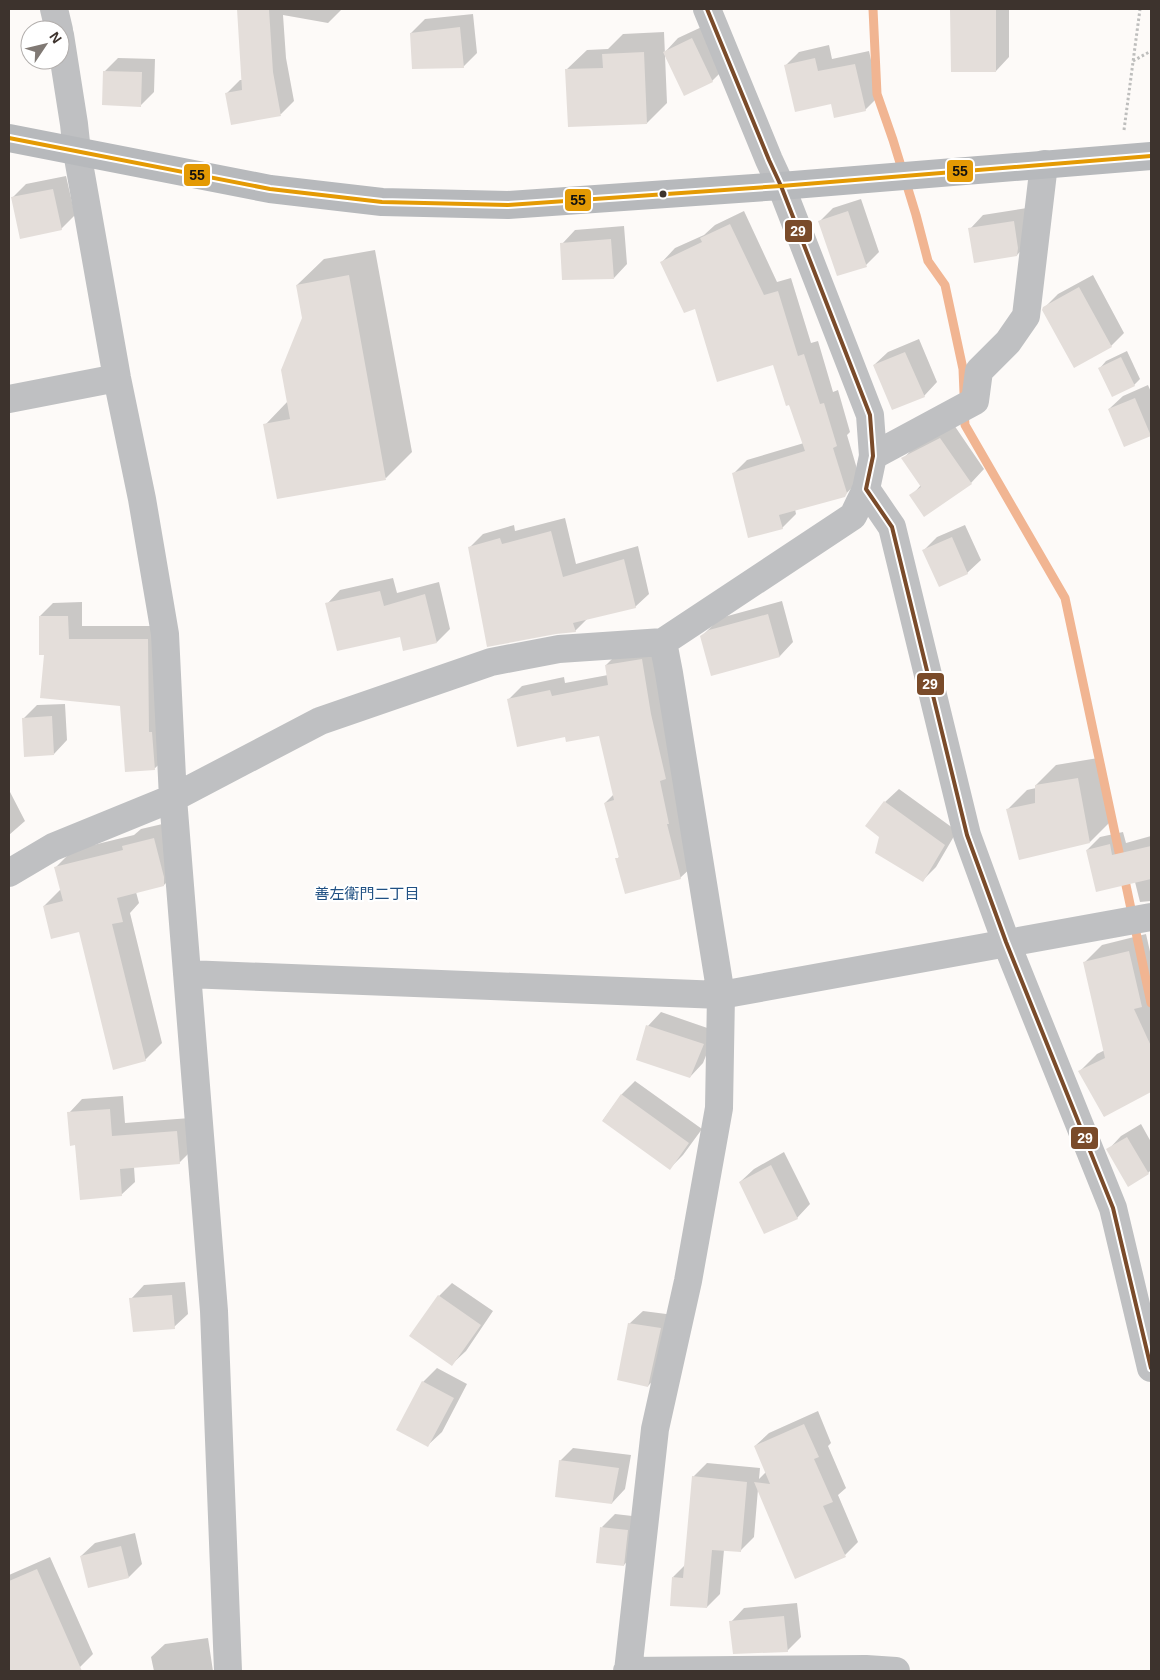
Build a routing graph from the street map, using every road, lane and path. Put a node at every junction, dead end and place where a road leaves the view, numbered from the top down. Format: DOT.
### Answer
graph roads {
  1 [pos="707,9"];
  2 [pos="1140,9"];
  3 [pos="1151,51"];
  4 [pos="1133,61"];
  5 [pos="66,70"];
  6 [pos="9,138"];
  7 [pos="77,152"];
  8 [pos="1151,156"];
  9 [pos="1120,159"];
  10 [pos="1044,164"];
  11 [pos="781,186"];
  12 [pos="117,378"];
  13 [pos="9,398"];
  14 [pos="873,456"];
  15 [pos="866,489"];
  16 [pos="663,642"];
  17 [pos="173,798"];
  18 [pos="9,873"];
  19 [pos="1151,917"];
  20 [pos="1006,942"];
  21 [pos="187,974"];
  22 [pos="721,995"];
  23 [pos="1151,1368"];
  24 [pos="228,1671"];
  25 [pos="628,1671"];
  26 [pos="896,1671"];
  1 -- 11 [label="street"];
  2 -- 4 [label="path"];
  3 -- 4 [label="path"];
  4 -- 9 [label="path"];
  5 -- 7 [label="street"];
  6 -- 7 [label="main road"];
  7 -- 11 [label="main road"];
  7 -- 12 [label="street"];
  8 -- 9 [label="main road"];
  9 -- 10 [label="main road"];
  10 -- 11 [label="main road"];
  10 -- 14 [label="street"];
  11 -- 14 [label="street"];
  12 -- 13 [label="street"];
  12 -- 17 [label="street"];
  14 -- 15 [label="street"];
  15 -- 16 [label="street"];
  15 -- 20 [label="street"];
  16 -- 17 [label="street"];
  16 -- 22 [label="street"];
  17 -- 18 [label="street"];
  17 -- 21 [label="street"];
  19 -- 20 [label="street"];
  20 -- 22 [label="street"];
  20 -- 23 [label="street"];
  21 -- 22 [label="street"];
  21 -- 24 [label="street"];
  22 -- 25 [label="street"];
  25 -- 26 [label="street"];
}
